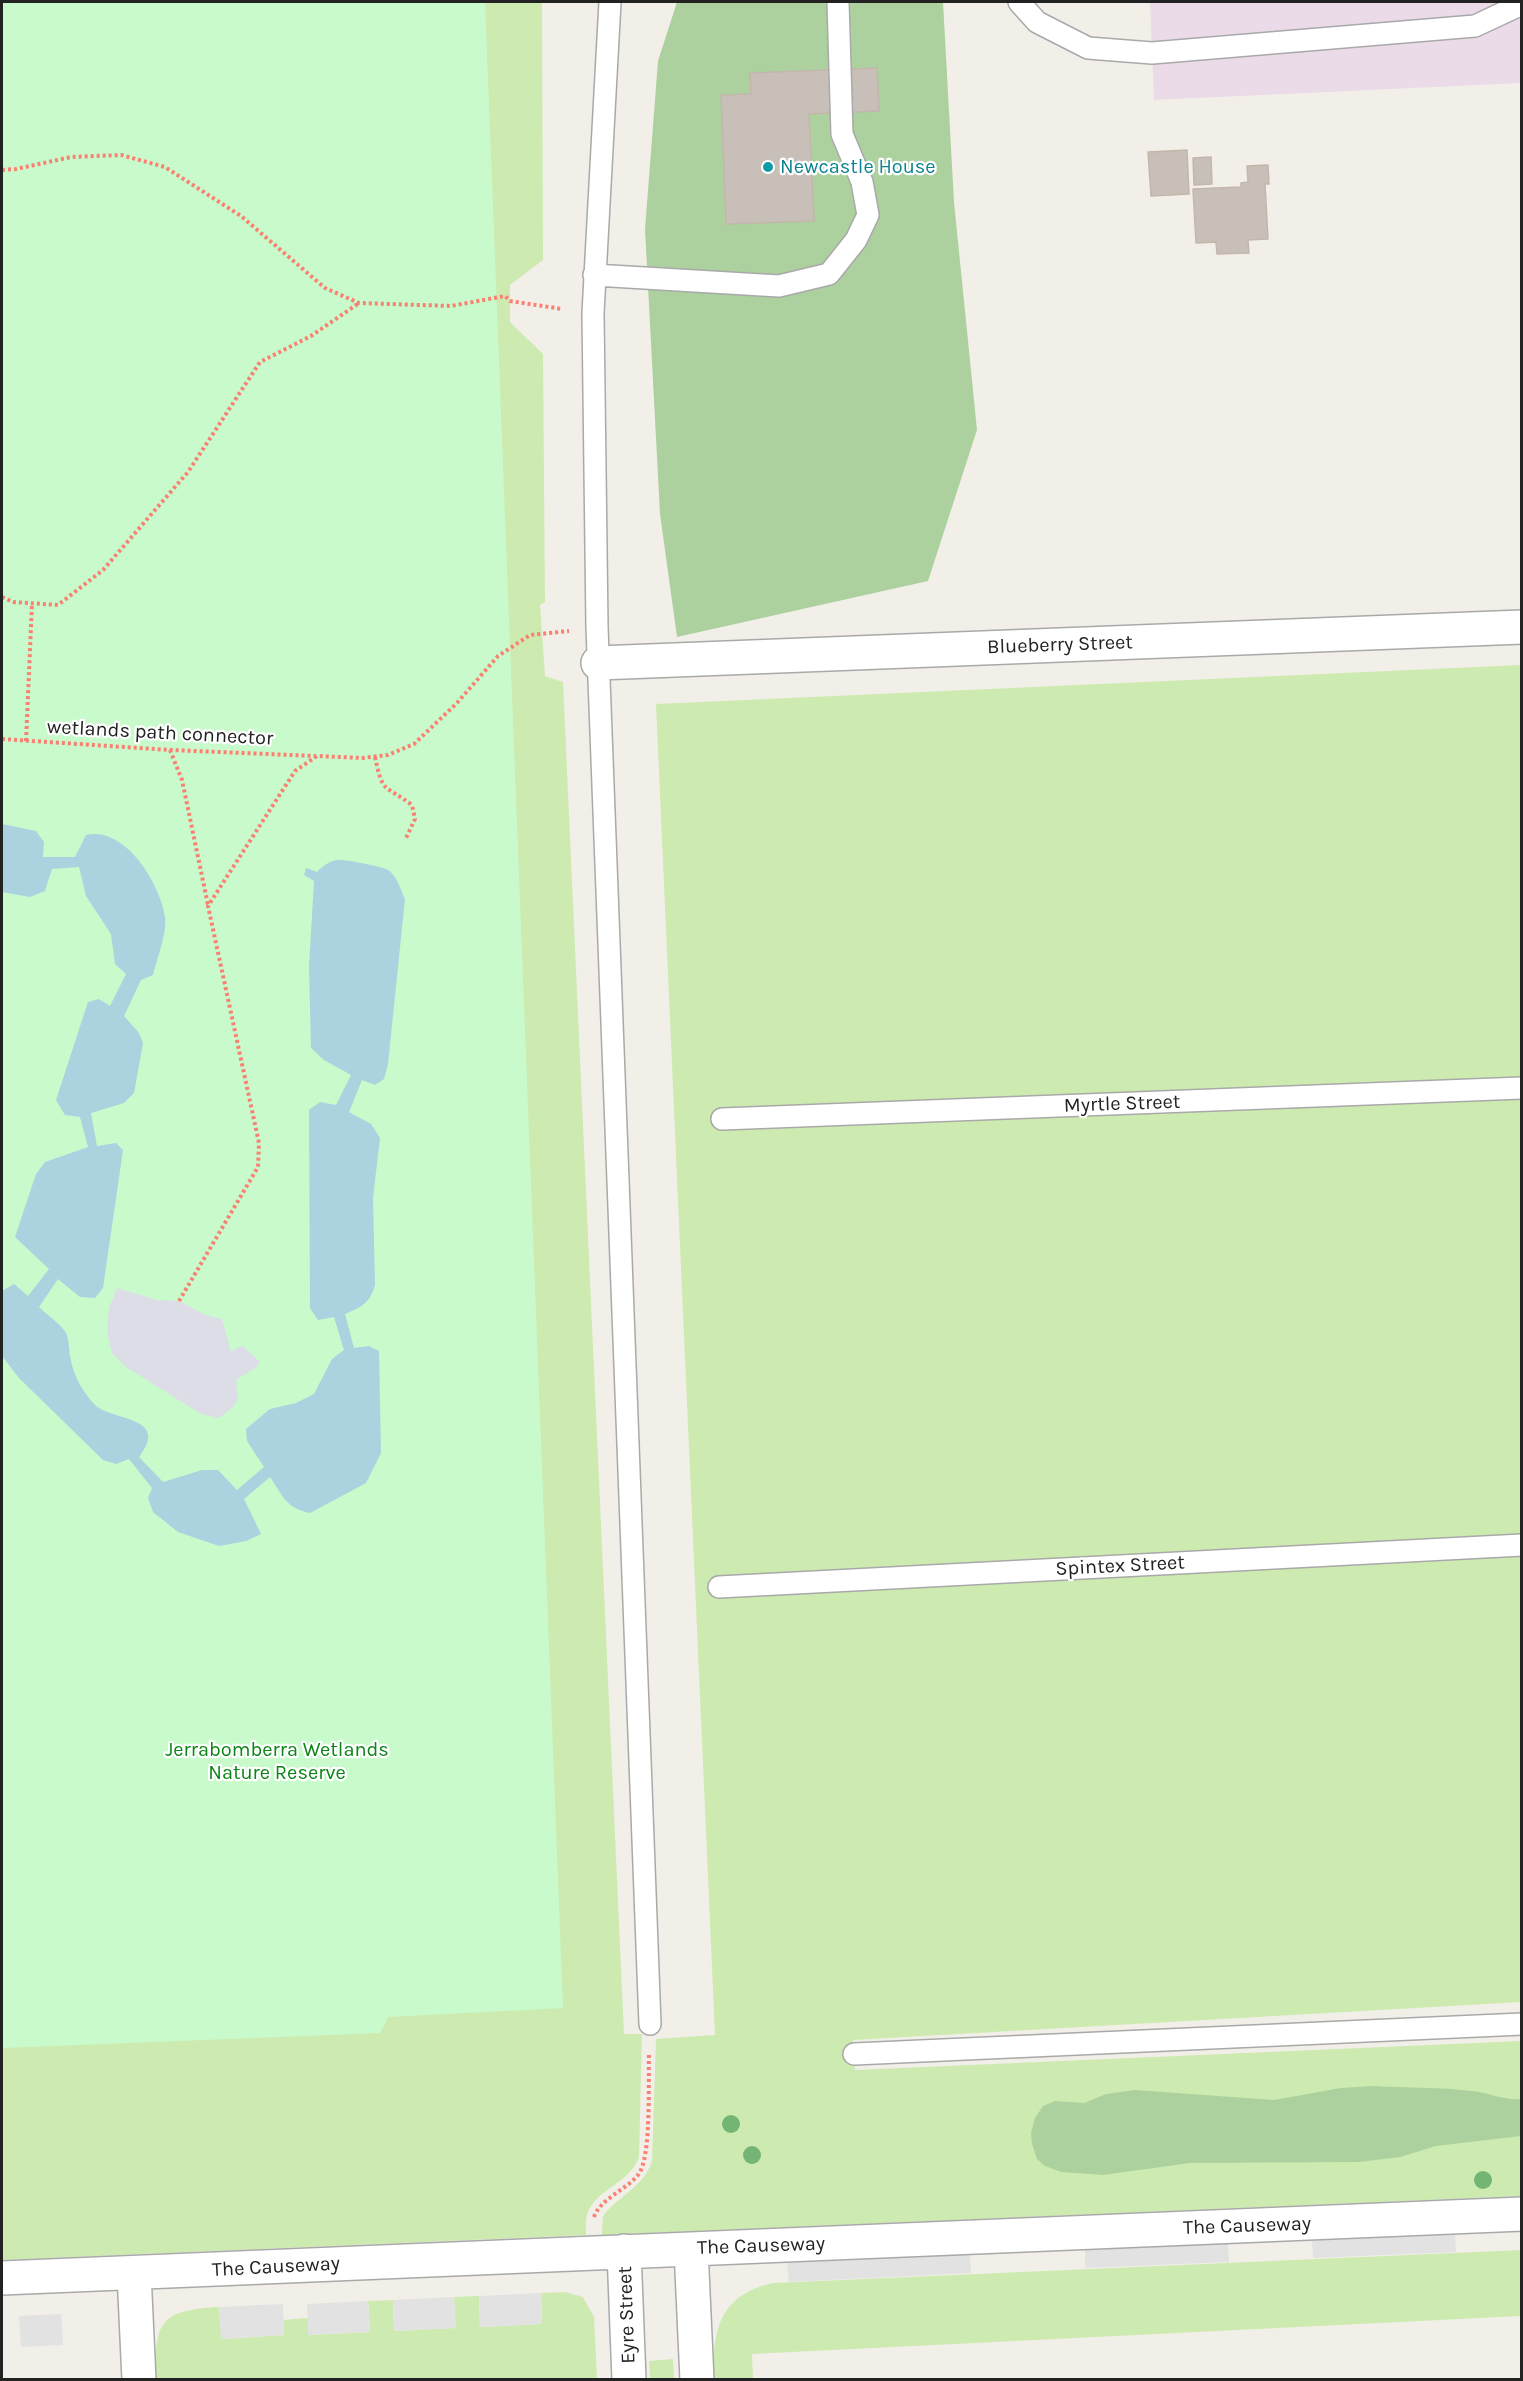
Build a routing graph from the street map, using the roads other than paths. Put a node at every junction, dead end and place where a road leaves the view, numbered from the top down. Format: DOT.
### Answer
graph roads {
  1 [pos="610,2"];
  2 [pos="838,2"];
  3 [pos="1019,2"];
  4 [pos="1521,4"];
  5 [pos="594,275"];
  6 [pos="1521,627"];
  7 [pos="598,663"];
  8 [pos="1521,1088"];
  9 [pos="722,1119"];
  10 [pos="1521,1545"];
  11 [pos="719,1587"];
  12 [pos="650,2024"];
  13 [pos="1521,2024"];
  14 [pos="854,2054"];
  15 [pos="1521,2214"];
  16 [pos="691,2249"];
  17 [pos="624,2251"];
  18 [pos="134,2273"];
  19 [pos="2,2278"];
  20 [pos="139,2379"];
  21 [pos="629,2379"];
  22 [pos="697,2379"];
  1 -- 5 [label="lane"];
  2 -- 5 [label="lane"];
  3 -- 4 [label="lane"];
  5 -- 7 [label="lane"];
  6 -- 7 [label="street, Blueberry Street"];
  7 -- 12 [label="lane"];
  8 -- 9 [label="lane, Myrtle Street"];
  10 -- 11 [label="lane, Spintex Street"];
  13 -- 14 [label="lane"];
  15 -- 16 [label="street, The Causeway"];
  16 -- 17 [label="street, The Causeway"];
  16 -- 22 [label="street"];
  17 -- 18 [label="street, The Causeway"];
  17 -- 21 [label="street, Eyre Street"];
  18 -- 19 [label="street, The Causeway"];
  18 -- 20 [label="street"];
}
